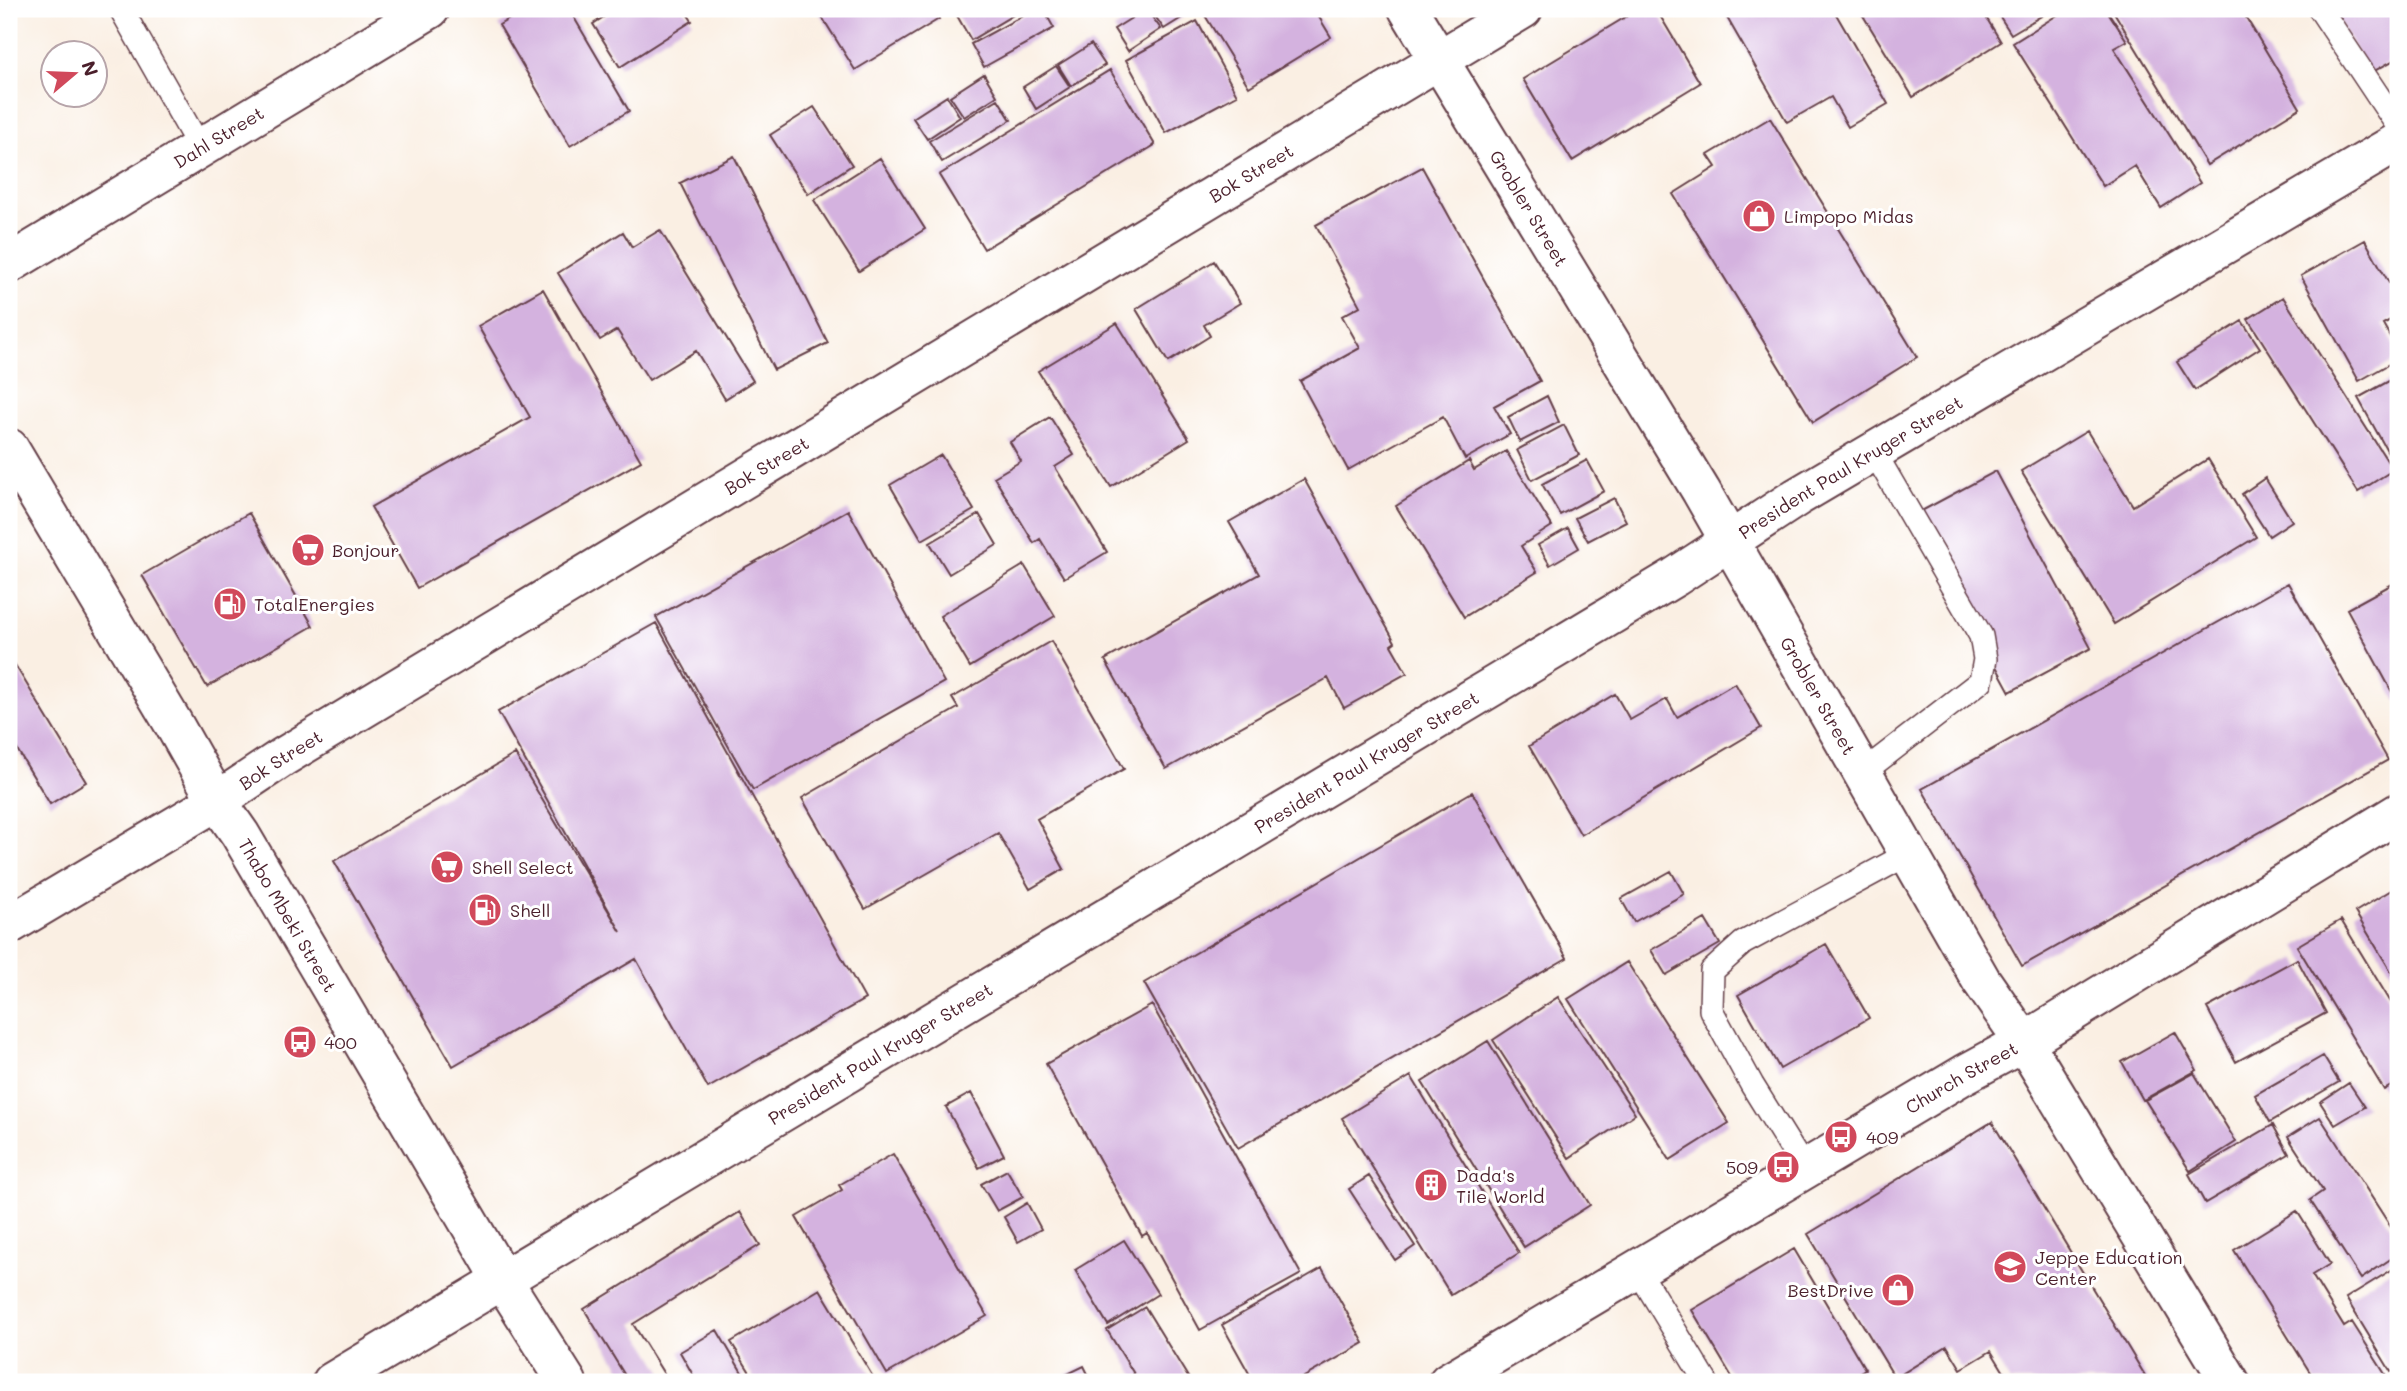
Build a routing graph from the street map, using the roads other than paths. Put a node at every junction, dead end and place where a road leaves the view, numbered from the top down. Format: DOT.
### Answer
graph roads {
  1 [pos="121,9"];
  2 [pos="430,9"];
  3 [pos="1408,9"];
  4 [pos="1523,9"];
  5 [pos="2319,9"];
  6 [pos="1438,59"];
  7 [pos="2398,126"];
  8 [pos="2398,142"];
  9 [pos="200,148"];
  10 [pos="9,264"];
  11 [pos="9,448"];
  12 [pos="1874,452"];
  13 [pos="1730,541"];
  14 [pos="1862,773"];
  15 [pos="217,801"];
  16 [pos="2398,813"];
  17 [pos="1908,853"];
  18 [pos="9,925"];
  19 [pos="2024,1042"];
  20 [pos="1805,1170"];
  21 [pos="1637,1270"];
  22 [pos="502,1279"];
  23 [pos="561,1380"];
  24 [pos="332,1382"];
  25 [pos="1448,1382"];
  26 [pos="1706,1382"];
  27 [pos="2230,1382"];
  1 -- 9 [label="lane"];
  2 -- 9 [label="street, Dahl Street"];
  3 -- 6 [label="street, Grobler Street"];
  4 -- 6 [label="street, Bok Street"];
  5 -- 7 [label="lane"];
  6 -- 13 [label="street, Grobler Street"];
  6 -- 15 [label="street, Bok Street"];
  8 -- 12 [label="street, President Paul Kruger Street"];
  9 -- 10 [label="street, Dahl Street"];
  11 -- 15 [label="street, Thabo Mbeki Street"];
  12 -- 13 [label="street, President Paul Kruger Street"];
  12 -- 14 [label="lane"];
  13 -- 14 [label="street, Grobler Street"];
  13 -- 22 [label="street, President Paul Kruger Street"];
  14 -- 17 [label="street, Grobler Street"];
  15 -- 18 [label="street, Bok Street"];
  15 -- 22 [label="street, Thabo Mbeki Street"];
  16 -- 19 [label="street, Church Street"];
  17 -- 19 [label="street, Grobler Street"];
  17 -- 20 [label="lane"];
  19 -- 20 [label="street, Church Street"];
  19 -- 27 [label="street, Grobler Street"];
  20 -- 21 [label="street, Church Street"];
  21 -- 25 [label="street, Church Street"];
  21 -- 26 [label="lane"];
  22 -- 23 [label="street, Thabo Mbeki Street"];
  22 -- 24 [label="street, President Paul Kruger Street"];
}
